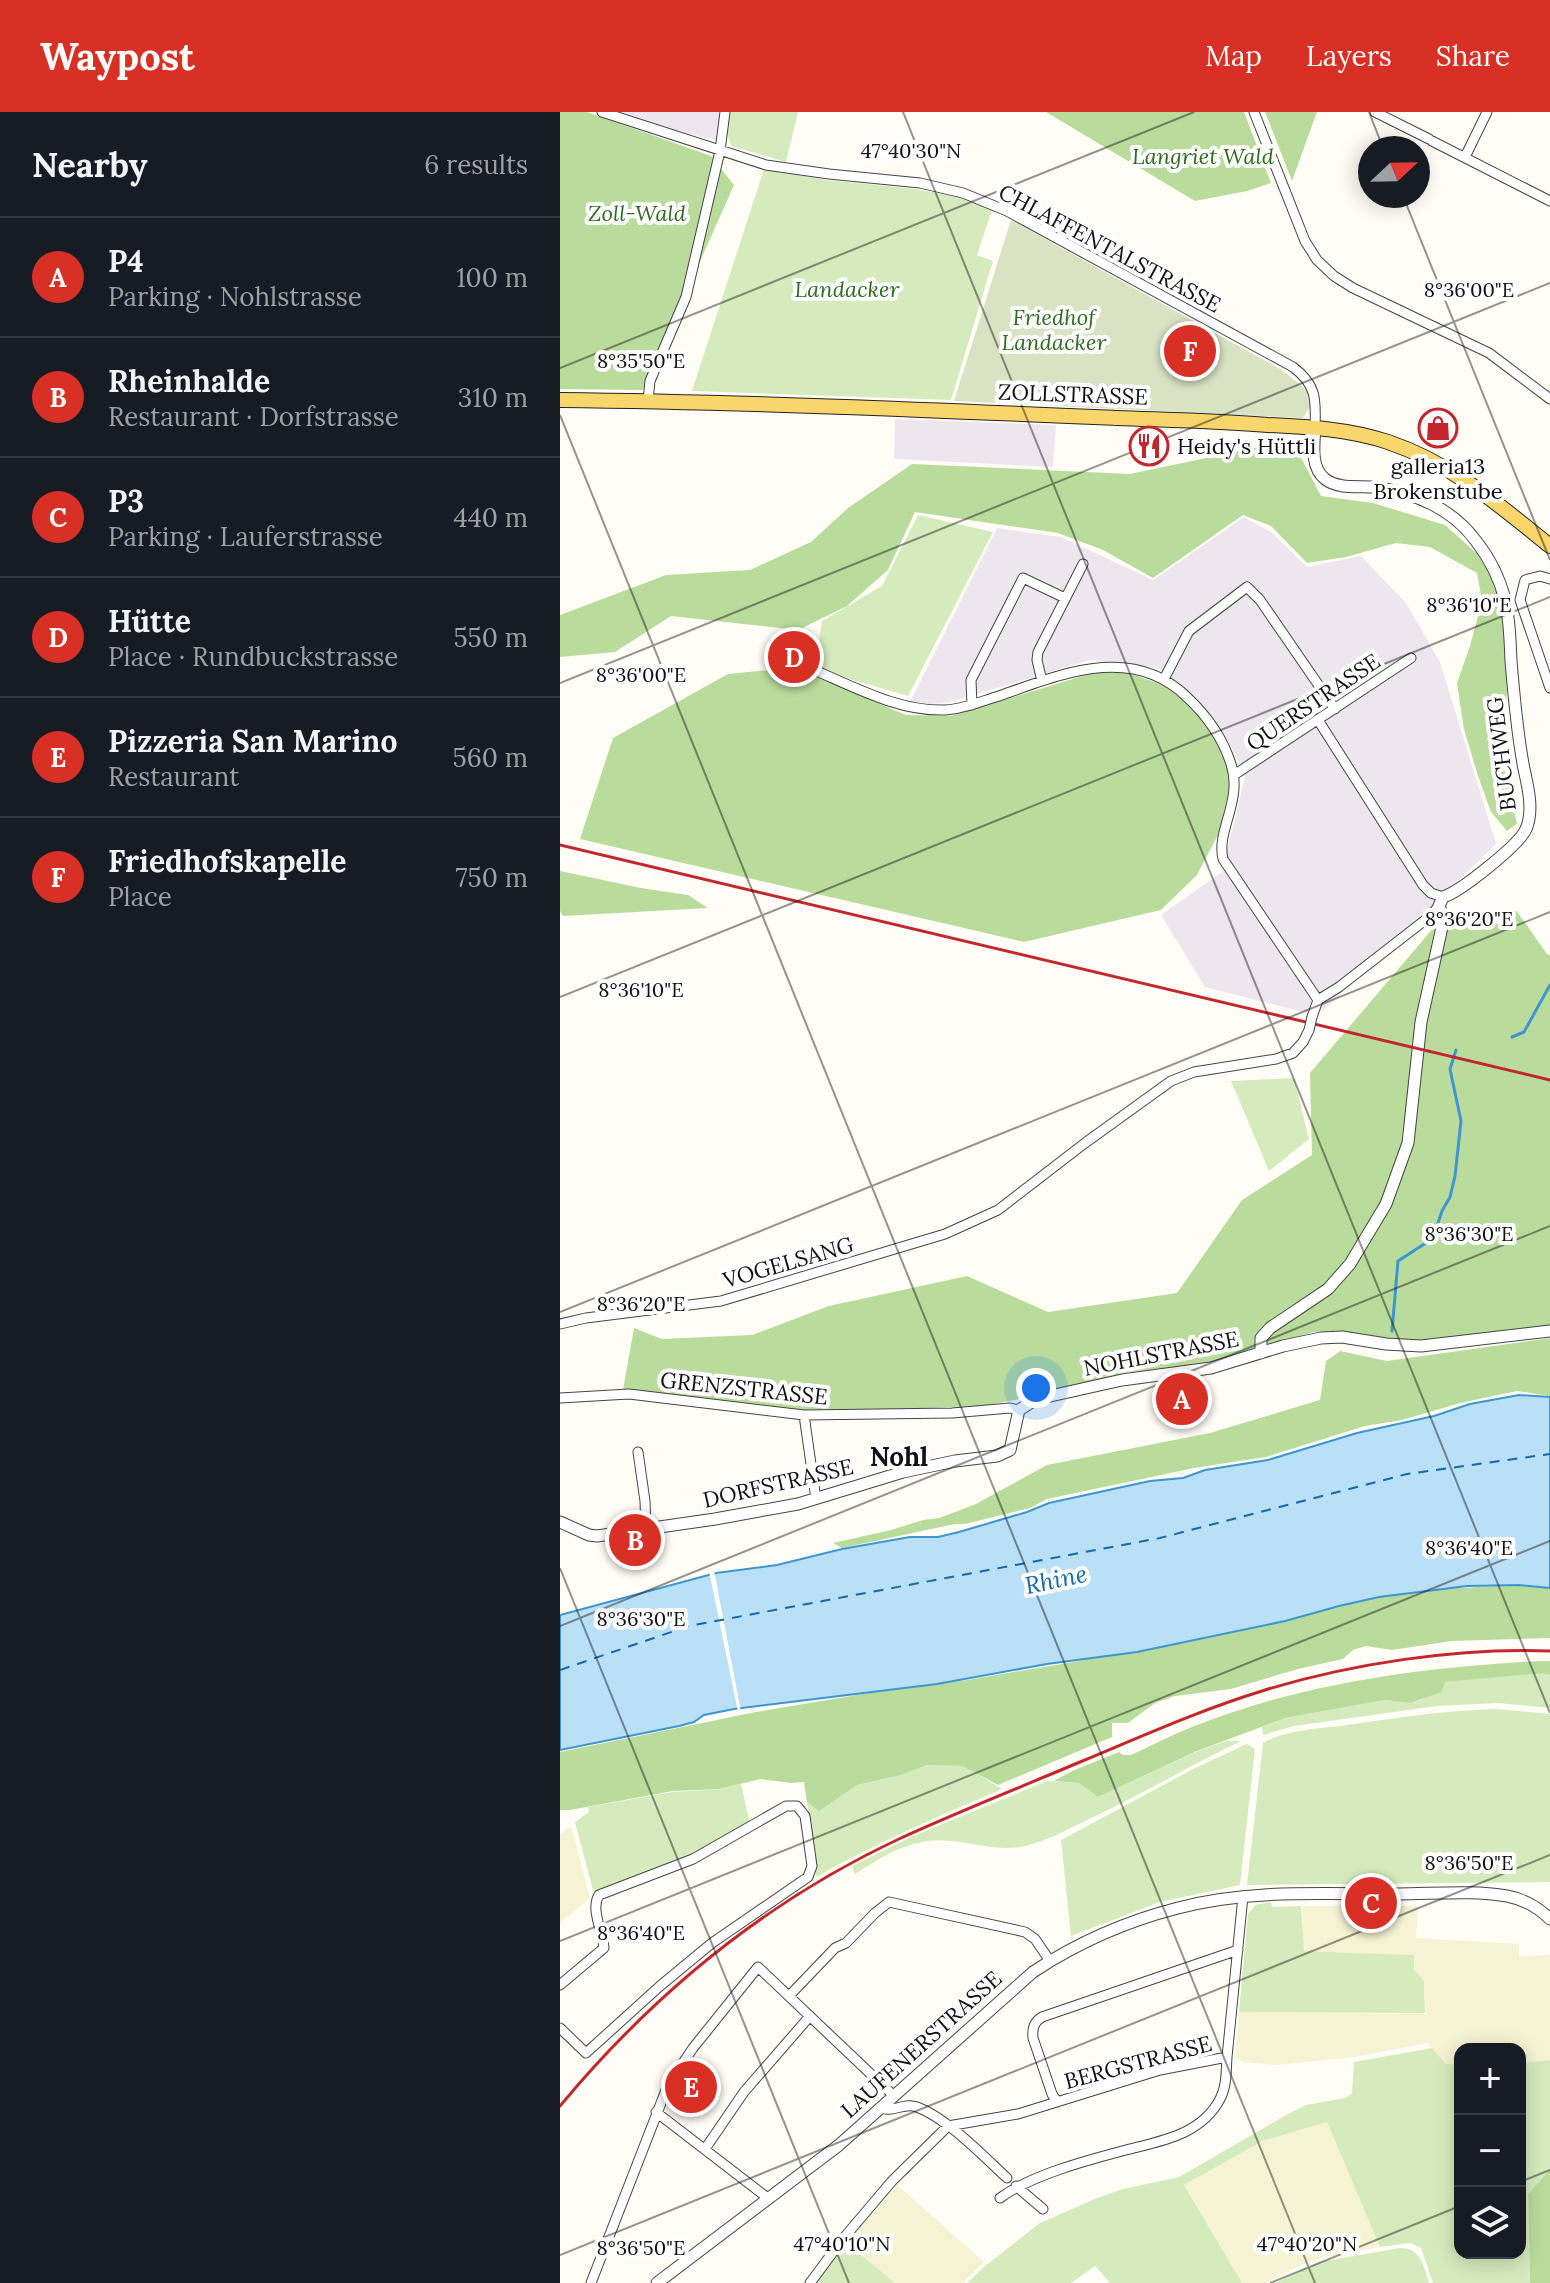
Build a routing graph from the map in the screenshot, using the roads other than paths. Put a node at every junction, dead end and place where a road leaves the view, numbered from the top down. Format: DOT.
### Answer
graph roads {
  1 [pos="602,112"];
  2 [pos="725,112"];
  3 [pos="1254,112"];
  4 [pos="1375,112"];
  5 [pos="1487,112"];
  6 [pos="1394,116"];
  7 [pos="720,151"];
  8 [pos="1465,157"];
  9 [pos="1550,201"];
  10 [pos="1550,399"];
  11 [pos="560,400"];
  12 [pos="648,401"];
  13 [pos="1315,427"];
  14 [pos="1550,546"];
  15 [pos="1083,564"];
  16 [pos="1550,579"];
  17 [pos="1065,598"];
  18 [pos="1411,658"];
  19 [pos="807,667"];
  20 [pos="1164,679"];
  21 [pos="1042,681"];
  22 [pos="1550,688"];
  23 [pos="972,705"];
  24 [pos="1335,709"];
  25 [pos="1318,720"];
  26 [pos="1234,775"];
  27 [pos="1441,901"];
  28 [pos="1318,1000"];
  29 [pos="560,1324"];
  30 [pos="1550,1331"];
  31 [pos="1261,1353"];
  32 [pos="560,1398"];
  33 [pos="1019,1410"];
  34 [pos="804,1415"];
  35 [pos="638,1452"];
  36 [pos="816,1499"];
  37 [pos="560,1522"];
  38 [pos="646,1529"];
  39 [pos="1243,1896"];
  40 [pos="1550,1919"];
  41 [pos="1238,1950"];
  42 [pos="1050,1961"];
  43 [pos="560,1985"];
  44 [pos="789,1996"];
  45 [pos="810,2016"];
  46 [pos="560,2028"];
  47 [pos="1227,2057"];
  48 [pos="894,2096"];
  49 [pos="1057,2102"];
  50 [pos="881,2108"];
  51 [pos="656,2112"];
  52 [pos="948,2126"];
  53 [pos="705,2149"];
  54 [pos="1007,2178"];
  55 [pos="1016,2186"];
  56 [pos="1000,2198"];
  57 [pos="769,2199"];
  58 [pos="1043,2209"];
  59 [pos="591,2283"];
  60 [pos="657,2283"];
  61 [pos="810,2283"];
  1 -- 7 [label="street, CHLAFFENTALSTRASSE"];
  2 -- 7 [label="street"];
  3 -- 10 [label="street"];
  4 -- 6 [label="street"];
  5 -- 8 [label="street"];
  6 -- 8 [label="street"];
  7 -- 12 [label="street"];
  7 -- 13 [label="street, CHLAFFENTALSTRASSE"];
  8 -- 9 [label="street"];
  11 -- 12 [label="main road, ZOLLSTRASSE"];
  12 -- 13 [label="main road, ZOLLSTRASSE"];
  13 -- 14 [label="main road, ZOLLSTRASSE"];
  13 -- 27 [label="street, BUCHWEG"];
  15 -- 17 [label="street"];
  16 -- 22 [label="street"];
  17 -- 21 [label="street"];
  17 -- 23 [label="street"];
  18 -- 24 [label="street, QUERSTRASSE"];
  19 -- 23 [label="street"];
  20 -- 21 [label="street"];
  20 -- 24 [label="street"];
  20 -- 26 [label="street"];
  21 -- 23 [label="street"];
  24 -- 25 [label="street, QUERSTRASSE"];
  25 -- 26 [label="street, QUERSTRASSE"];
  25 -- 27 [label="street"];
  26 -- 28 [label="street"];
  27 -- 28 [label="street, BUCHWEG"];
  27 -- 31 [label="street"];
  28 -- 29 [label="street, VOGELSANG, bridge"];
  30 -- 31 [label="street, NOHLSTRASSE"];
  31 -- 33 [label="street, NOHLSTRASSE"];
  32 -- 34 [label="street, GRENZSTRASSE"];
  33 -- 34 [label="street, GRENZSTRASSE"];
  33 -- 36 [label="street, DORFSTRASSE"];
  34 -- 36 [label="street"];
  35 -- 38 [label="street"];
  36 -- 38 [label="street, DORFSTRASSE"];
  37 -- 38 [label="street, DORFSTRASSE"];
  39 -- 40 [label="street, LAUFENERSTRASSE"];
  39 -- 41 [label="street, BERGSTRASSE"];
  39 -- 42 [label="street, LAUFENERSTRASSE"];
  41 -- 47 [label="street, BERGSTRASSE"];
  41 -- 49 [label="street"];
  42 -- 44 [label="street"];
  42 -- 48 [label="street, LAUFENERSTRASSE"];
  43 -- 46 [label="street"];
  44 -- 45 [label="street"];
  44 -- 51 [label="street"];
  45 -- 48 [label="street"];
  45 -- 53 [label="street"];
  47 -- 49 [label="street, BERGSTRASSE"];
  47 -- 55 [label="street"];
  48 -- 50 [label="street, LAUFENERSTRASSE"];
  49 -- 52 [label="street, BERGSTRASSE"];
  50 -- 52 [label="street"];
  50 -- 57 [label="street, LAUFENERSTRASSE"];
  51 -- 53 [label="street"];
  51 -- 59 [label="street"];
  52 -- 54 [label="street"];
  52 -- 61 [label="street"];
  53 -- 57 [label="street"];
  55 -- 56 [label="street"];
  55 -- 58 [label="street"];
  57 -- 60 [label="street, LAUFENERSTRASSE"];
}
